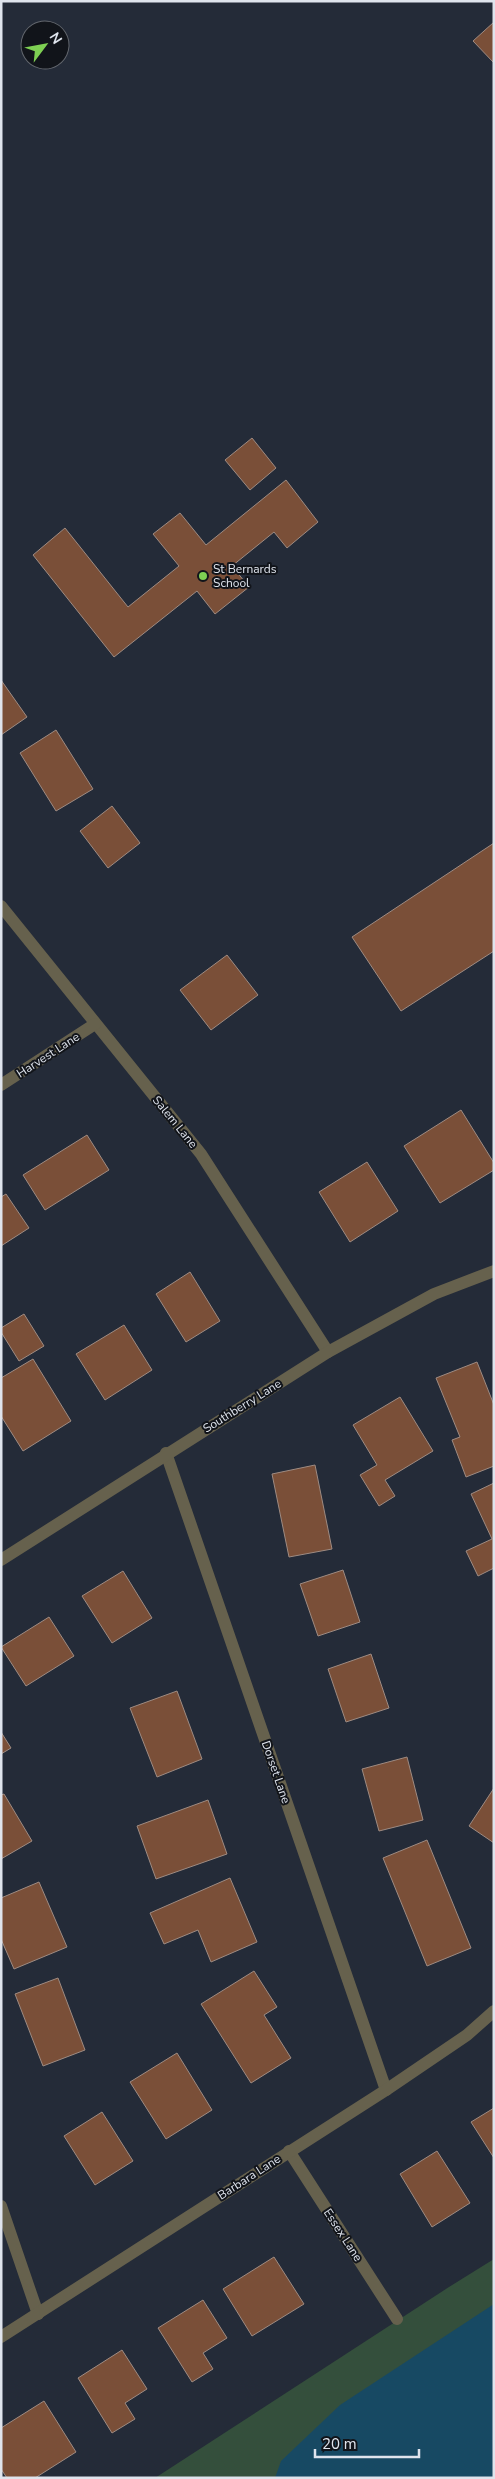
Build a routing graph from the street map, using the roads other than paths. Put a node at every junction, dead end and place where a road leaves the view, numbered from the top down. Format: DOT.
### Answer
graph roads {
  1 [pos="1,906"];
  2 [pos="95,1024"];
  3 [pos="1,1085"];
  4 [pos="494,1271"];
  5 [pos="328,1352"];
  6 [pos="166,1454"];
  7 [pos="1,1560"];
  8 [pos="494,2012"];
  9 [pos="386,2090"];
  10 [pos="288,2151"];
  11 [pos="1,2206"];
  12 [pos="38,2314"];
  13 [pos="396,2320"];
  14 [pos="1,2337"];
  1 -- 2 [label="street, Salem Lane"];
  2 -- 3 [label="street, Harvest Lane"];
  2 -- 5 [label="street, Salem Lane"];
  4 -- 5 [label="street, Southberry Lane"];
  5 -- 6 [label="street, Southberry Lane"];
  6 -- 7 [label="street, Southberry Lane"];
  6 -- 9 [label="street, Dorset Lane"];
  8 -- 9 [label="street, Barbara Lane"];
  9 -- 10 [label="street, Barbara Lane"];
  10 -- 12 [label="street, Barbara Lane"];
  10 -- 13 [label="street, Essex Lane"];
  11 -- 12 [label="street"];
  12 -- 14 [label="street, Barbara Lane"];
}
